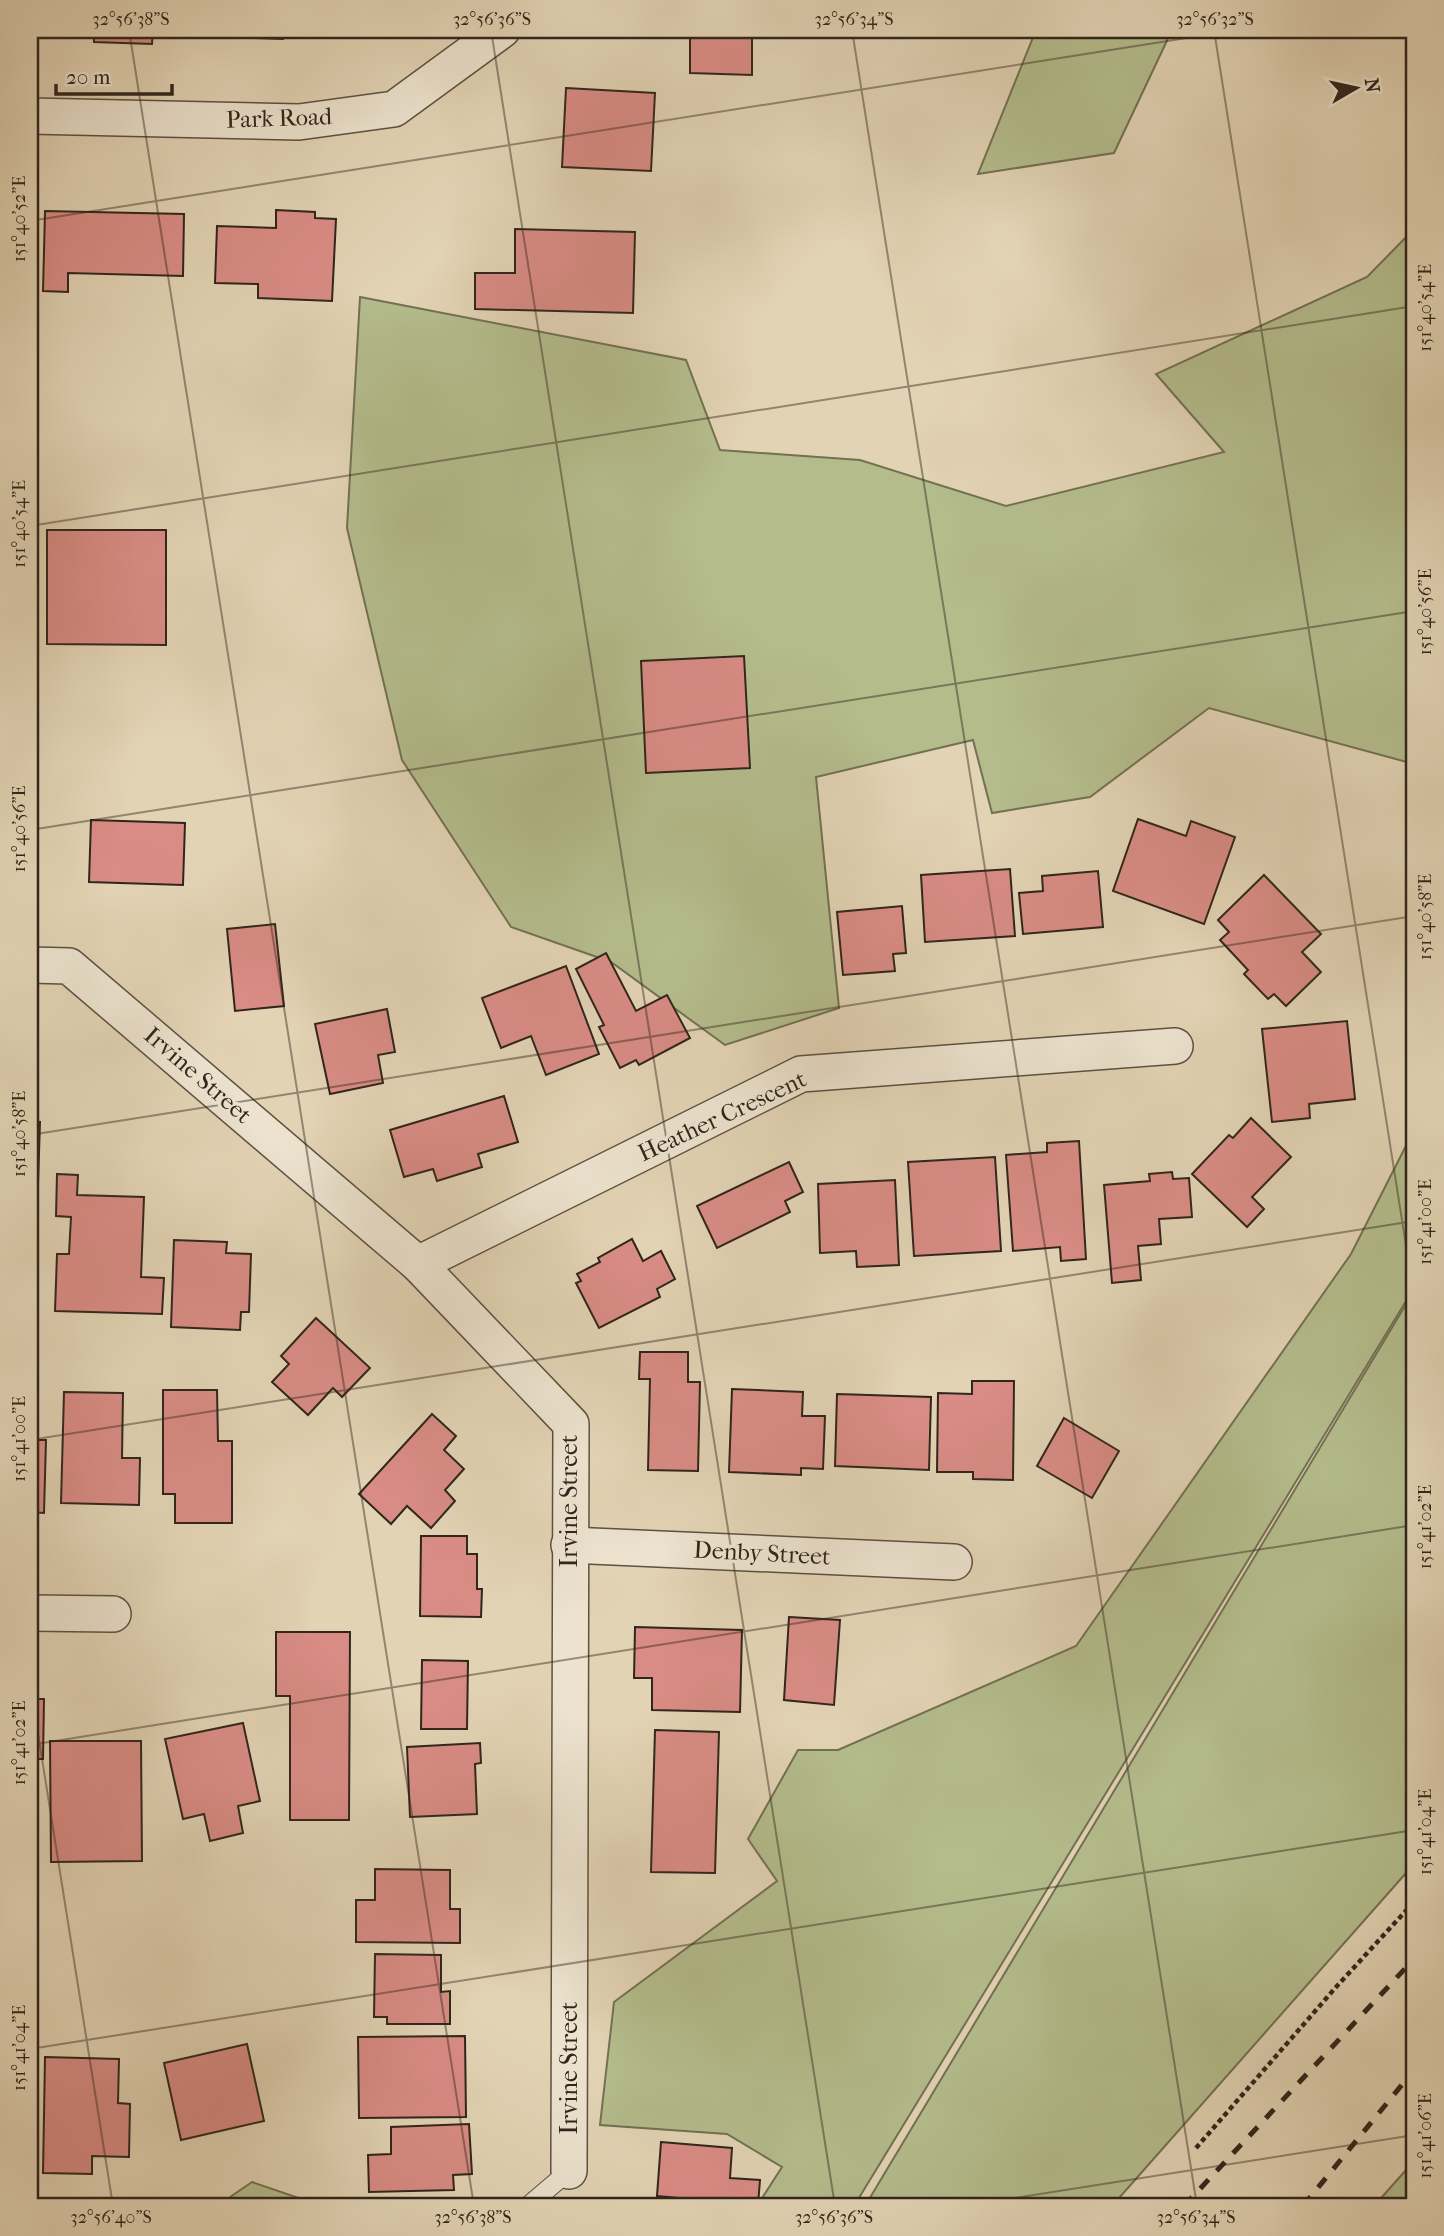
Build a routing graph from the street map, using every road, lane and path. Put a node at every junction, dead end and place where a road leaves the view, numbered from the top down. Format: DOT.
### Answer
graph roads {
  1 [pos="502,30"];
  2 [pos="30,116"];
  3 [pos="30,965"];
  4 [pos="1175,1046"];
  5 [pos="418,1264"];
  6 [pos="569,1545"];
  7 [pos="954,1562"];
  8 [pos="30,1613"];
  9 [pos="113,1614"];
  10 [pos="1414,1902"];
  11 [pos="1196,2148"];
  12 [pos="569,2171"];
  13 [pos="528,2206"];
  1 -- 2 [label="street, Park Road"];
  3 -- 5 [label="street, Irvine Street"];
  4 -- 5 [label="street, Heather Crescent"];
  5 -- 6 [label="street, Irvine Street"];
  6 -- 7 [label="street, Denby Street"];
  6 -- 12 [label="street, Irvine Street"];
  8 -- 9 [label="street"];
  10 -- 11 [label="path"];
  12 -- 13 [label="lane"];
}
